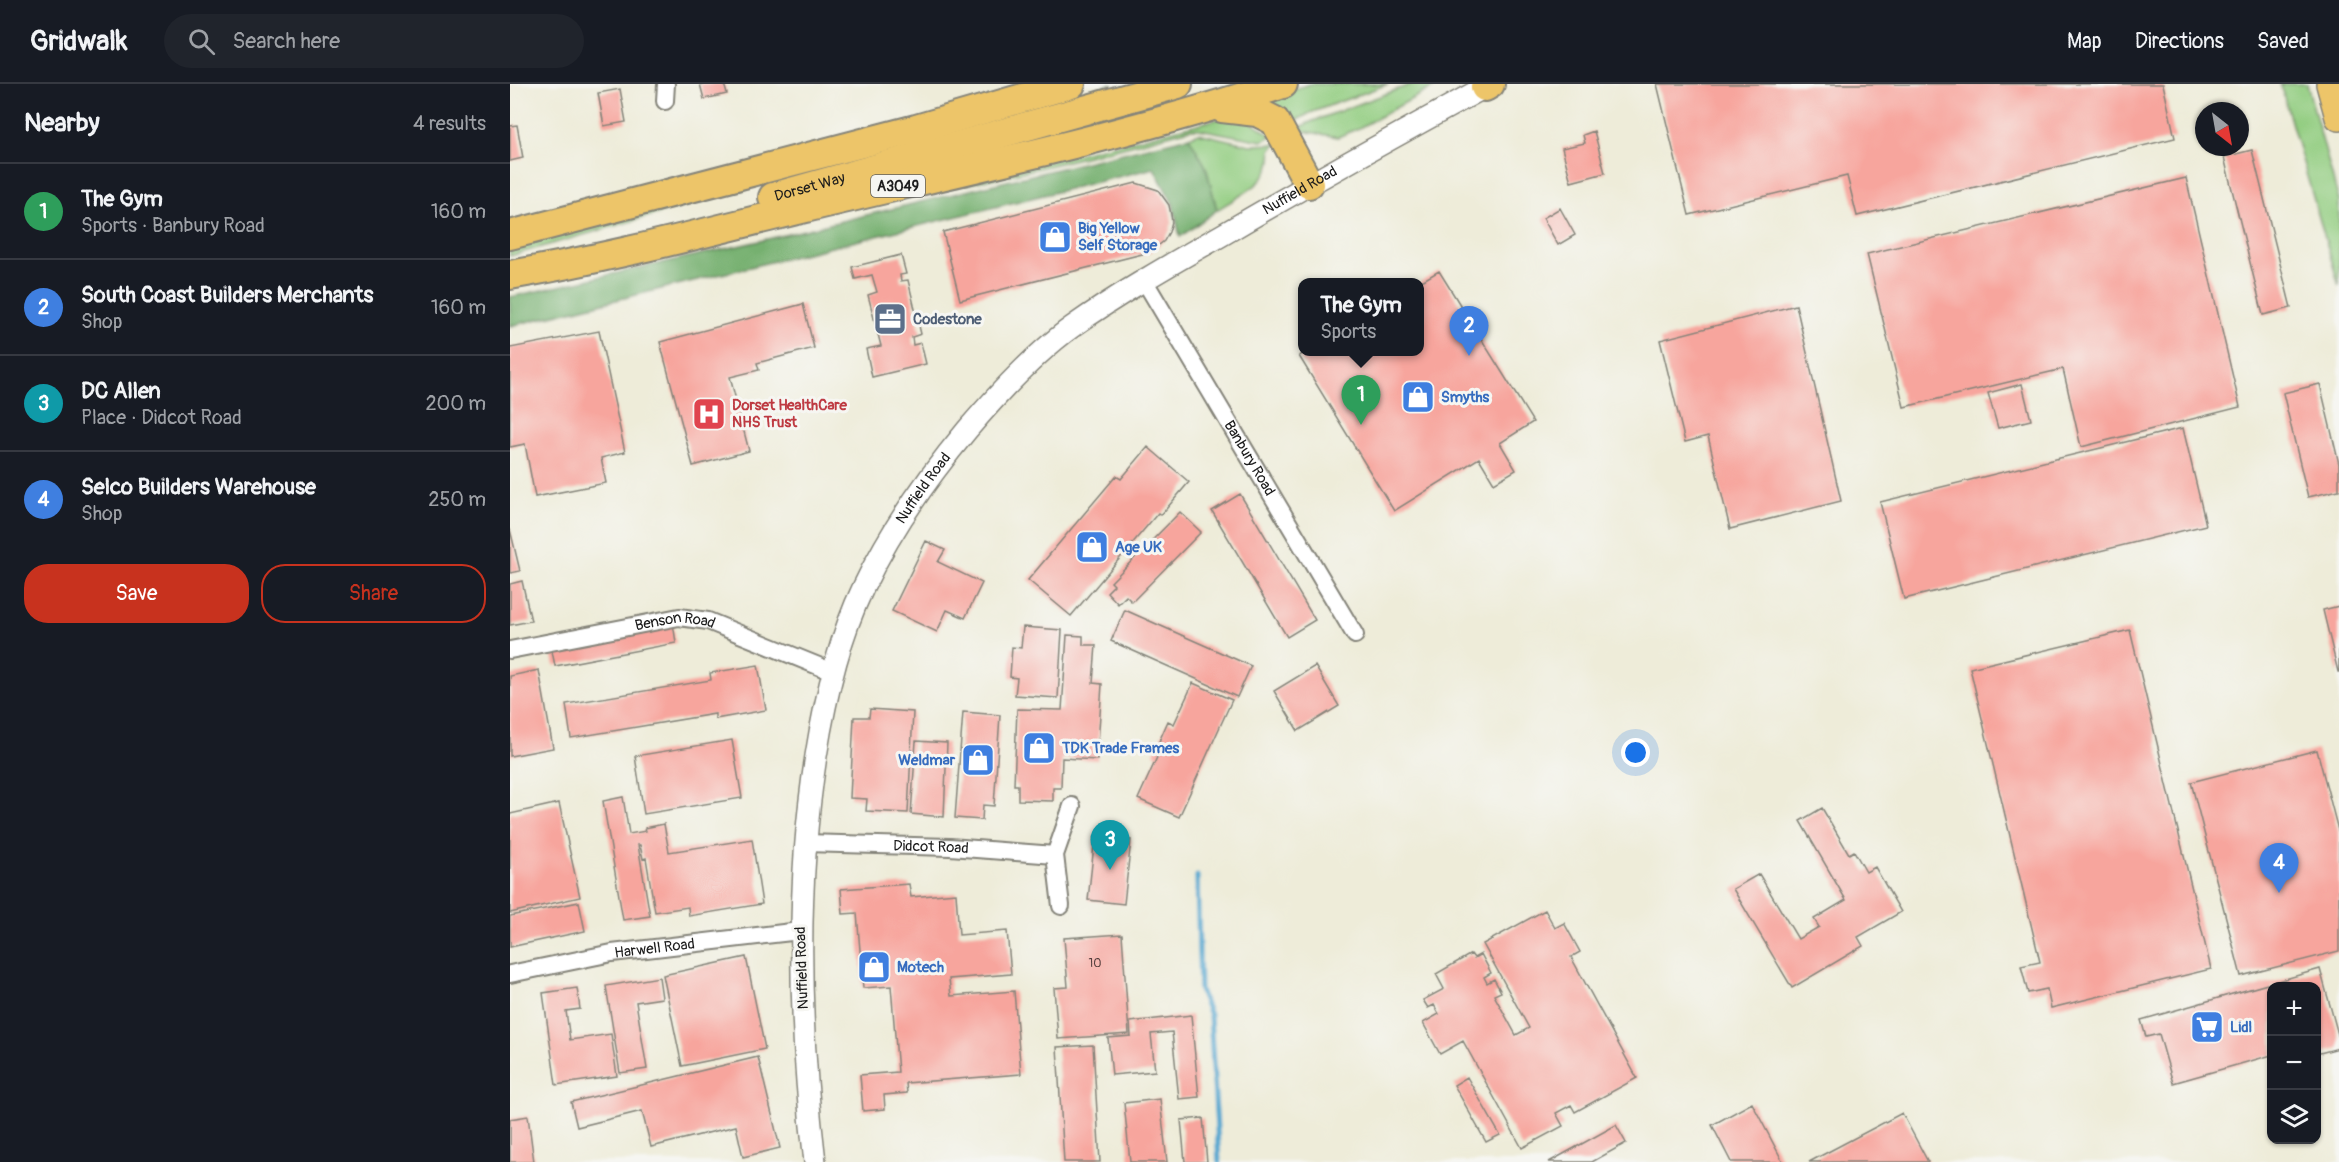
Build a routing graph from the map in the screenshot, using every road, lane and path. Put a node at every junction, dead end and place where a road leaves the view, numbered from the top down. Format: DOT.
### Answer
graph roads {
  1 [pos="1059,84"];
  2 [pos="1071,84"];
  3 [pos="1178,84"];
  4 [pos="1283,84"];
  5 [pos="2330,84"];
  6 [pos="1487,85"];
  7 [pos="1015,100"];
  8 [pos="1212,107"];
  9 [pos="2339,117"];
  10 [pos="1309,184"];
  11 [pos="510,236"];
  12 [pos="510,273"];
  13 [pos="1144,280"];
  14 [pos="1355,635"];
  15 [pos="510,650"];
  16 [pos="833,672"];
  17 [pos="1072,806"];
  18 [pos="805,843"];
  19 [pos="1055,855"];
  20 [pos="1061,906"];
  21 [pos="800,931"];
  22 [pos="510,974"];
  23 [pos="815,1162"];
  1 -- 7 [label="highway"];
  2 -- 7 [label="highway, Dorset Way"];
  3 -- 12 [label="highway, Dorset Way / A3049"];
  4 -- 8 [label="highway, A3049"];
  5 -- 9 [label="main road"];
  6 -- 10 [label="street, Nuffield Road"];
  7 -- 11 [label="highway, Dorset Way"];
  8 -- 10 [label="highway"];
  8 -- 12 [label="highway, A3049"];
  10 -- 13 [label="street, Nuffield Road"];
  13 -- 14 [label="street, Banbury Road"];
  13 -- 16 [label="street, Nuffield Road"];
  15 -- 16 [label="street, Benson Road"];
  16 -- 18 [label="street, Nuffield Road"];
  17 -- 19 [label="street"];
  18 -- 19 [label="street, Didcot Road"];
  18 -- 21 [label="street, Nuffield Road"];
  19 -- 20 [label="street"];
  21 -- 22 [label="street, Harwell Road"];
  21 -- 23 [label="street, Nuffield Road"];
}
